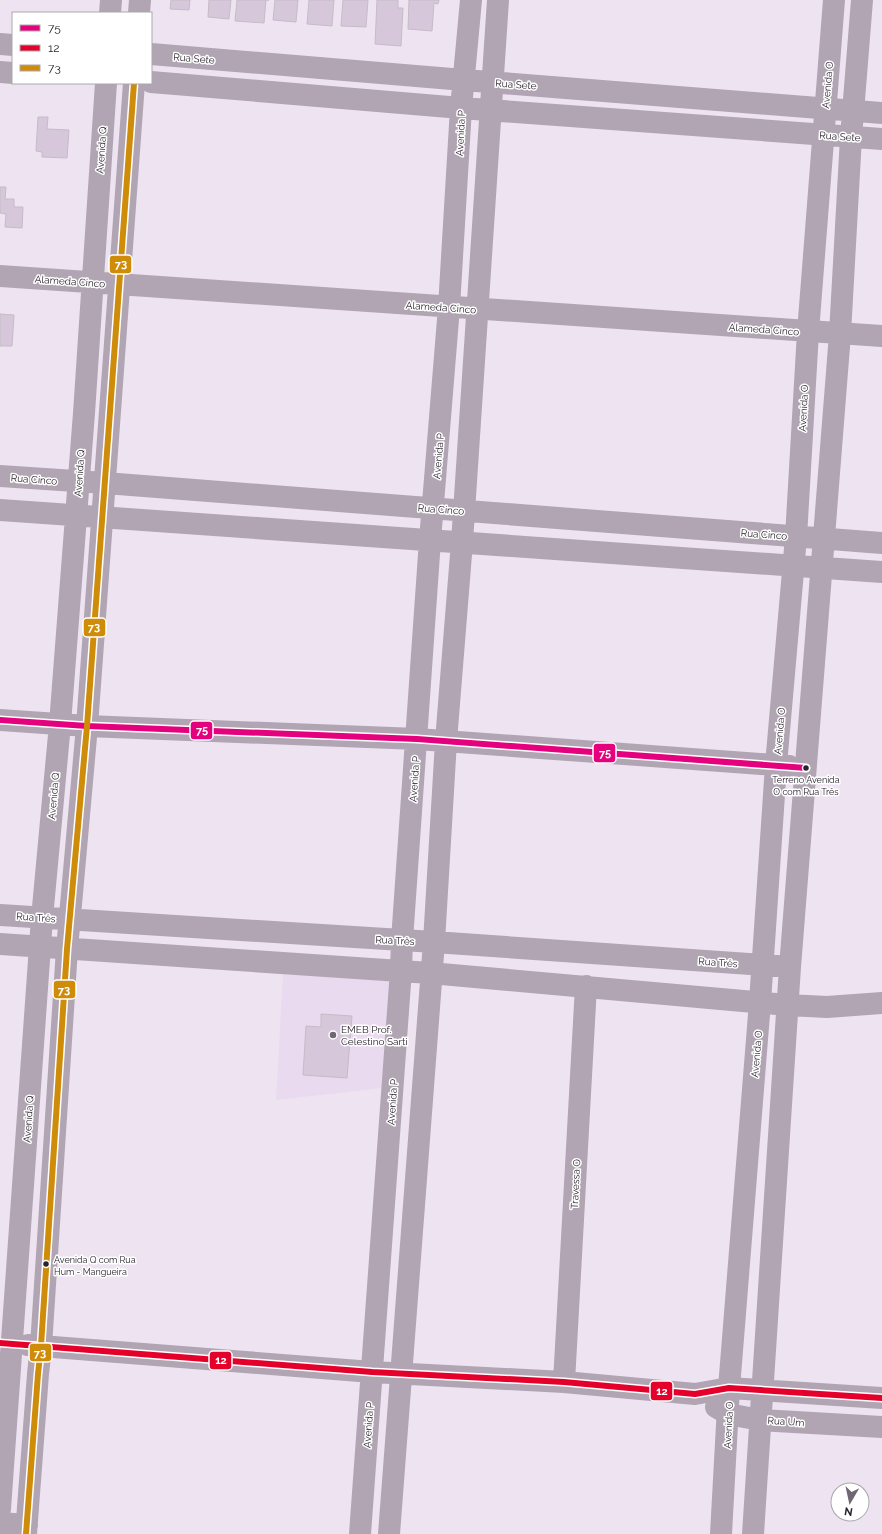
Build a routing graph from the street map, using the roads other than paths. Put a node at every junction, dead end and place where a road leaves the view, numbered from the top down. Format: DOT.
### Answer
graph roads {
  1 [pos="111,0"];
  2 [pos="140,0"];
  3 [pos="471,0"];
  4 [pos="498,0"];
  5 [pos="834,0"];
  6 [pos="862,0"];
  7 [pos="110,12"];
  8 [pos="139,12"];
  9 [pos="0,44"];
  10 [pos="12,45"];
  11 [pos="152,54"];
  12 [pos="0,72"];
  13 [pos="12,73"];
  14 [pos="464,80"];
  15 [pos="152,82"];
  16 [pos="492,82"];
  17 [pos="106,84"];
  18 [pos="134,84"];
  19 [pos="461,108"];
  20 [pos="825,108"];
  21 [pos="491,109"];
  22 [pos="854,111"];
  23 [pos="882,112"];
  24 [pos="822,134"];
  25 [pos="852,137"];
  26 [pos="882,139"];
  27 [pos="0,276"];
  28 [pos="93,282"];
  29 [pos="119,284"];
  30 [pos="449,307"];
  31 [pos="478,309"];
  32 [pos="808,332"];
  33 [pos="840,334"];
  34 [pos="882,336"];
  35 [pos="0,476"];
  36 [pos="78,481"];
  37 [pos="105,483"];
  38 [pos="433,509"];
  39 [pos="0,510"];
  40 [pos="464,511"];
  41 [pos="76,515"];
  42 [pos="102,517"];
  43 [pos="796,537"];
  44 [pos="824,539"];
  45 [pos="430,540"];
  46 [pos="462,542"];
  47 [pos="882,543"];
  48 [pos="793,566"];
  49 [pos="822,568"];
  50 [pos="882,572"];
  51 [pos="424,635"];
  52 [pos="454,638"];
  53 [pos="0,720"];
  54 [pos="60,724"];
  55 [pos="87,726"];
  56 [pos="417,739"];
  57 [pos="446,741"];
  58 [pos="776,765"];
  59 [pos="806,768"];
  60 [pos="0,915"];
  61 [pos="42,918"];
  62 [pos="69,920"];
  63 [pos="402,940"];
  64 [pos="434,942"];
  65 [pos="0,944"];
  66 [pos="40,946"];
  67 [pos="67,949"];
  68 [pos="763,965"];
  69 [pos="790,967"];
  70 [pos="401,970"];
  71 [pos="430,973"];
  72 [pos="586,986"];
  73 [pos="760,1002"];
  74 [pos="882,1003"];
  75 [pos="788,1005"];
  76 [pos="6,1344"];
  77 [pos="42,1346"];
  78 [pos="5,1372"];
  79 [pos="372,1372"];
  80 [pos="38,1374"];
  81 [pos="401,1374"];
  82 [pos="564,1382"];
  83 [pos="730,1388"];
  84 [pos="762,1390"];
  85 [pos="695,1394"];
  86 [pos="882,1398"];
  87 [pos="728,1414"];
  88 [pos="760,1420"];
  89 [pos="882,1427"];
  90 [pos="0,1509"];
  91 [pos="0,1523"];
  92 [pos="26,1529"];
  93 [pos="360,1534"];
  94 [pos="389,1534"];
  95 [pos="721,1534"];
  96 [pos="753,1534"];
  1 -- 7 [label="street"];
  2 -- 8 [label="street"];
  3 -- 14 [label="street, Avenida P"];
  4 -- 16 [label="street"];
  5 -- 20 [label="street, Avenida O"];
  6 -- 22 [label="street"];
  9 -- 10 [label="street"];
  11 -- 14 [label="street, Rua Sete"];
  12 -- 13 [label="street"];
  14 -- 16 [label="street, Rua Sete"];
  14 -- 19 [label="street, Avenida P"];
  15 -- 19 [label="street, Rua Sete"];
  16 -- 20 [label="street, Rua Sete"];
  16 -- 21 [label="street"];
  17 -- 28 [label="street, Avenida Q"];
  18 -- 29 [label="street"];
  19 -- 21 [label="street, Rua Sete"];
  19 -- 30 [label="street, Avenida P"];
  20 -- 22 [label="street, Rua Sete"];
  20 -- 24 [label="street, Avenida O"];
  21 -- 24 [label="street, Rua Sete"];
  21 -- 31 [label="street"];
  22 -- 23 [label="street, Rua Sete"];
  22 -- 25 [label="street"];
  24 -- 25 [label="street, Rua Sete"];
  24 -- 32 [label="street, Avenida O"];
  25 -- 26 [label="street, Rua Sete"];
  25 -- 33 [label="street"];
  27 -- 28 [label="street, Alameda Cinco"];
  28 -- 29 [label="street, Alameda Cinco"];
  28 -- 36 [label="street, Avenida Q"];
  29 -- 30 [label="street, Alameda Cinco"];
  29 -- 37 [label="street"];
  30 -- 31 [label="street, Alameda Cinco"];
  30 -- 38 [label="street, Avenida P"];
  31 -- 32 [label="street, Alameda Cinco"];
  31 -- 40 [label="street"];
  32 -- 33 [label="street, Alameda Cinco"];
  32 -- 43 [label="street, Avenida O"];
  33 -- 34 [label="street, Alameda Cinco"];
  33 -- 44 [label="street"];
  35 -- 36 [label="street, Rua Cinco"];
  36 -- 37 [label="street, Rua Cinco"];
  36 -- 41 [label="street, Avenida Q"];
  37 -- 38 [label="street, Rua Cinco"];
  37 -- 42 [label="street"];
  38 -- 40 [label="street, Rua Cinco"];
  38 -- 45 [label="street, Avenida P"];
  39 -- 41 [label="street"];
  40 -- 43 [label="street, Rua Cinco"];
  40 -- 46 [label="street"];
  41 -- 42 [label="street"];
  41 -- 54 [label="street, Avenida Q"];
  42 -- 45 [label="street"];
  42 -- 55 [label="street"];
  43 -- 44 [label="street, Rua Cinco"];
  43 -- 48 [label="street, Avenida O"];
  44 -- 47 [label="street, Rua Cinco"];
  44 -- 49 [label="street"];
  45 -- 46 [label="street"];
  45 -- 51 [label="street, Avenida P"];
  46 -- 48 [label="street"];
  46 -- 52 [label="street"];
  48 -- 49 [label="street"];
  48 -- 58 [label="street, Avenida O"];
  49 -- 50 [label="street"];
  49 -- 59 [label="street"];
  51 -- 52 [label="street"];
  51 -- 56 [label="street, Avenida P"];
  52 -- 57 [label="street"];
  53 -- 54 [label="street"];
  54 -- 55 [label="street"];
  54 -- 61 [label="street, Avenida Q"];
  55 -- 56 [label="street"];
  55 -- 62 [label="street"];
  56 -- 57 [label="street"];
  56 -- 63 [label="street, Avenida P"];
  57 -- 58 [label="street"];
  57 -- 64 [label="street"];
  58 -- 59 [label="street"];
  58 -- 68 [label="street, Avenida O"];
  59 -- 69 [label="street"];
  60 -- 61 [label="street, Rua Três"];
  61 -- 62 [label="street, Rua Três"];
  61 -- 66 [label="street, Avenida Q"];
  62 -- 63 [label="street, Rua Três"];
  62 -- 67 [label="street"];
  63 -- 64 [label="street, Rua Três"];
  63 -- 70 [label="street, Avenida P"];
  64 -- 68 [label="street, Rua Três"];
  64 -- 71 [label="street"];
  65 -- 66 [label="street"];
  66 -- 67 [label="street"];
  66 -- 76 [label="street, Avenida Q"];
  67 -- 70 [label="street"];
  67 -- 77 [label="street"];
  68 -- 69 [label="street, Rua Três"];
  68 -- 73 [label="street, Avenida O"];
  69 -- 75 [label="street"];
  70 -- 71 [label="street"];
  70 -- 79 [label="street, Avenida P"];
  71 -- 72 [label="street"];
  71 -- 81 [label="street"];
  72 -- 73 [label="street"];
  72 -- 82 [label="street, Travessa O"];
  73 -- 75 [label="street"];
  73 -- 83 [label="street, Avenida O"];
  74 -- 75 [label="street"];
  75 -- 84 [label="street"];
  76 -- 77 [label="street, Rua Um"];
  76 -- 78 [label="street, Avenida Q"];
  77 -- 79 [label="street, Rua Um"];
  77 -- 80 [label="street"];
  78 -- 80 [label="street"];
  78 -- 90 [label="street, Avenida Q"];
  79 -- 81 [label="street, Rua Um"];
  79 -- 93 [label="street, Avenida P"];
  80 -- 92 [label="street"];
  81 -- 82 [label="street, Rua Um"];
  81 -- 94 [label="street"];
  82 -- 85 [label="street, Rua Um"];
  83 -- 84 [label="street, Rua Um"];
  83 -- 85 [label="street, Rua Um"];
  83 -- 87 [label="street, Avenida O"];
  84 -- 86 [label="street, Rua Um"];
  84 -- 88 [label="street"];
  85 -- 87 [label="street, Rua Um"];
  87 -- 88 [label="street, Rua Um"];
  87 -- 95 [label="street, Avenida O"];
  88 -- 89 [label="street, Rua Um"];
  88 -- 96 [label="street"];
  91 -- 92 [label="street"];
}
